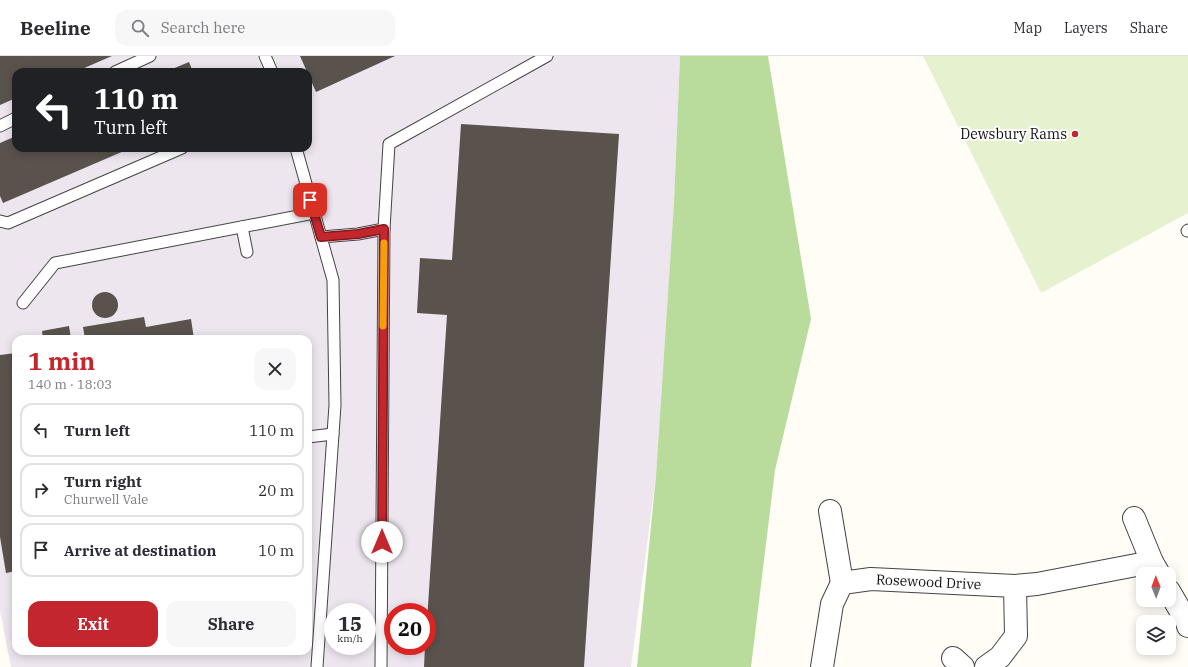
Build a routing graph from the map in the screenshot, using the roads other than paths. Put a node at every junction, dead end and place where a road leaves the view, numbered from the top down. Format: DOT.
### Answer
graph roads {
  1 [pos="150,56"];
  2 [pos="265,56"];
  3 [pos="548,56"];
  4 [pos="124,68"];
  5 [pos="270,68"];
  6 [pos="12,120"];
  7 [pos="0,126"];
  8 [pos="173,152"];
  9 [pos="297,152"];
  10 [pos="314,213"];
  11 [pos="0,221"];
  12 [pos="242,227"];
  13 [pos="384,229"];
  14 [pos="321,237"];
  15 [pos="247,252"];
  16 [pos="22,303"];
  17 [pos="333,434"];
  18 [pos="312,437"];
  19 [pos="830,511"];
  20 [pos="1134,518"];
  21 [pos="1155,567"];
  22 [pos="1136,571"];
  23 [pos="842,583"];
  24 [pos="1016,586"];
  25 [pos="1176,603"];
  26 [pos="1188,626"];
  27 [pos="317,667"];
  28 [pos="381,667"];
  29 [pos="822,667"];
  30 [pos="986,667"];
  1 -- 4 [label="lane"];
  2 -- 5 [label="lane"];
  3 -- 13 [label="lane"];
  6 -- 7 [label="lane"];
  8 -- 11 [label="lane"];
  9 -- 10 [label="lane"];
  10 -- 12 [label="lane"];
  10 -- 14 [label="lane"];
  12 -- 15 [label="lane"];
  12 -- 16 [label="lane"];
  13 -- 14 [label="lane"];
  13 -- 28 [label="lane"];
  14 -- 17 [label="lane"];
  17 -- 18 [label="lane"];
  17 -- 27 [label="lane"];
  19 -- 23 [label="street"];
  20 -- 21 [label="street, Rosewood Drive"];
  22 -- 24 [label="street, Rosewood Drive"];
  23 -- 24 [label="street, Rosewood Drive"];
  23 -- 29 [label="street"];
  24 -- 30 [label="street"];
  25 -- 26 [label="street"];
}
